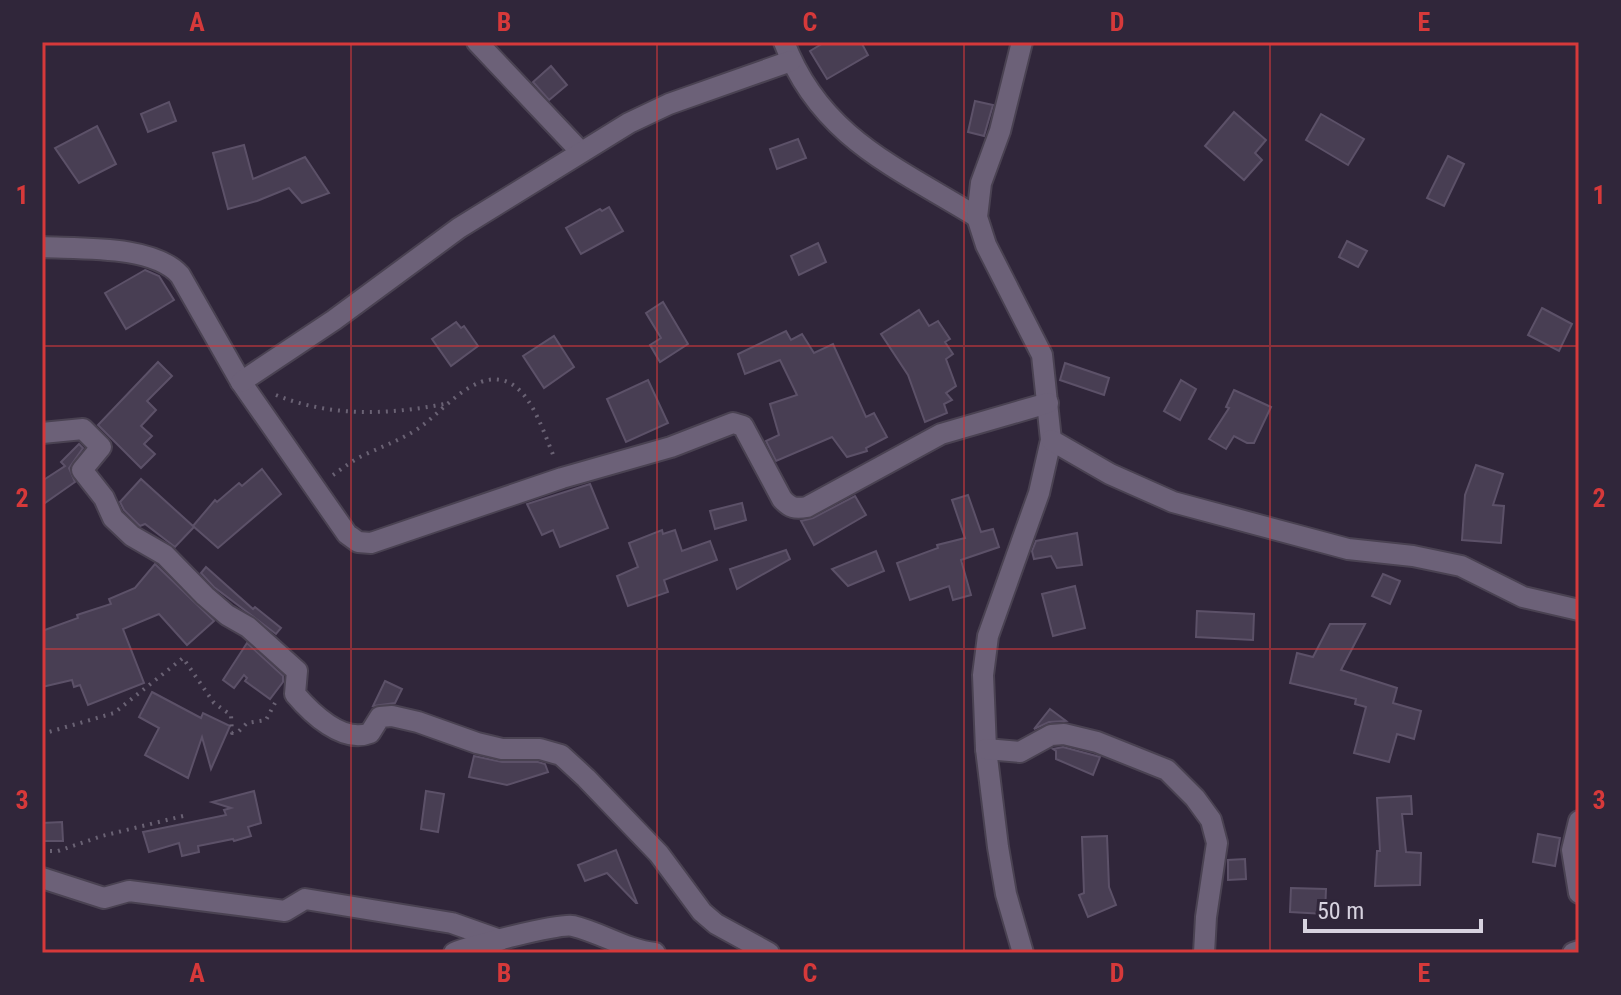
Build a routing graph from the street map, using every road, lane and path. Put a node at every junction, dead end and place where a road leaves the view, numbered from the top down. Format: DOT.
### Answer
graph roads {
  1 [pos="477,42"];
  2 [pos="1022,42"];
  3 [pos="787,52"];
  4 [pos="581,152"];
  5 [pos="977,217"];
  6 [pos="42,247"];
  7 [pos="244,380"];
  8 [pos="1048,403"];
  9 [pos="447,404"];
  10 [pos="42,433"];
  11 [pos="1051,440"];
  12 [pos="562,478"];
  13 [pos="314,487"];
  14 [pos="1579,610"];
  15 [pos="278,698"];
  16 [pos="42,734"];
  17 [pos="986,749"];
  18 [pos="187,815"];
  19 [pos="1579,821"];
  20 [pos="42,851"];
  21 [pos="42,878"];
  22 [pos="1579,893"];
  23 [pos="500,940"];
  24 [pos="1579,951"];
  25 [pos="454,953"];
  26 [pos="655,953"];
  27 [pos="769,953"];
  28 [pos="1023,953"];
  29 [pos="1204,953"];
  30 [pos="1573,953"];
  1 -- 4 [label="street"];
  2 -- 5 [label="street"];
  3 -- 4 [label="street"];
  3 -- 5 [label="street"];
  4 -- 7 [label="street"];
  5 -- 8 [label="street"];
  6 -- 7 [label="street"];
  7 -- 9 [label="path"];
  7 -- 13 [label="street"];
  8 -- 11 [label="street"];
  8 -- 12 [label="street"];
  9 -- 12 [label="path"];
  9 -- 13 [label="path"];
  10 -- 27 [label="street"];
  11 -- 14 [label="street"];
  11 -- 17 [label="street"];
  12 -- 13 [label="street"];
  15 -- 16 [label="path"];
  17 -- 28 [label="street"];
  17 -- 29 [label="street"];
  18 -- 20 [label="path"];
  19 -- 22 [label="street"];
  21 -- 23 [label="street"];
  23 -- 25 [label="street"];
  23 -- 26 [label="street"];
  24 -- 30 [label="street"];
}
